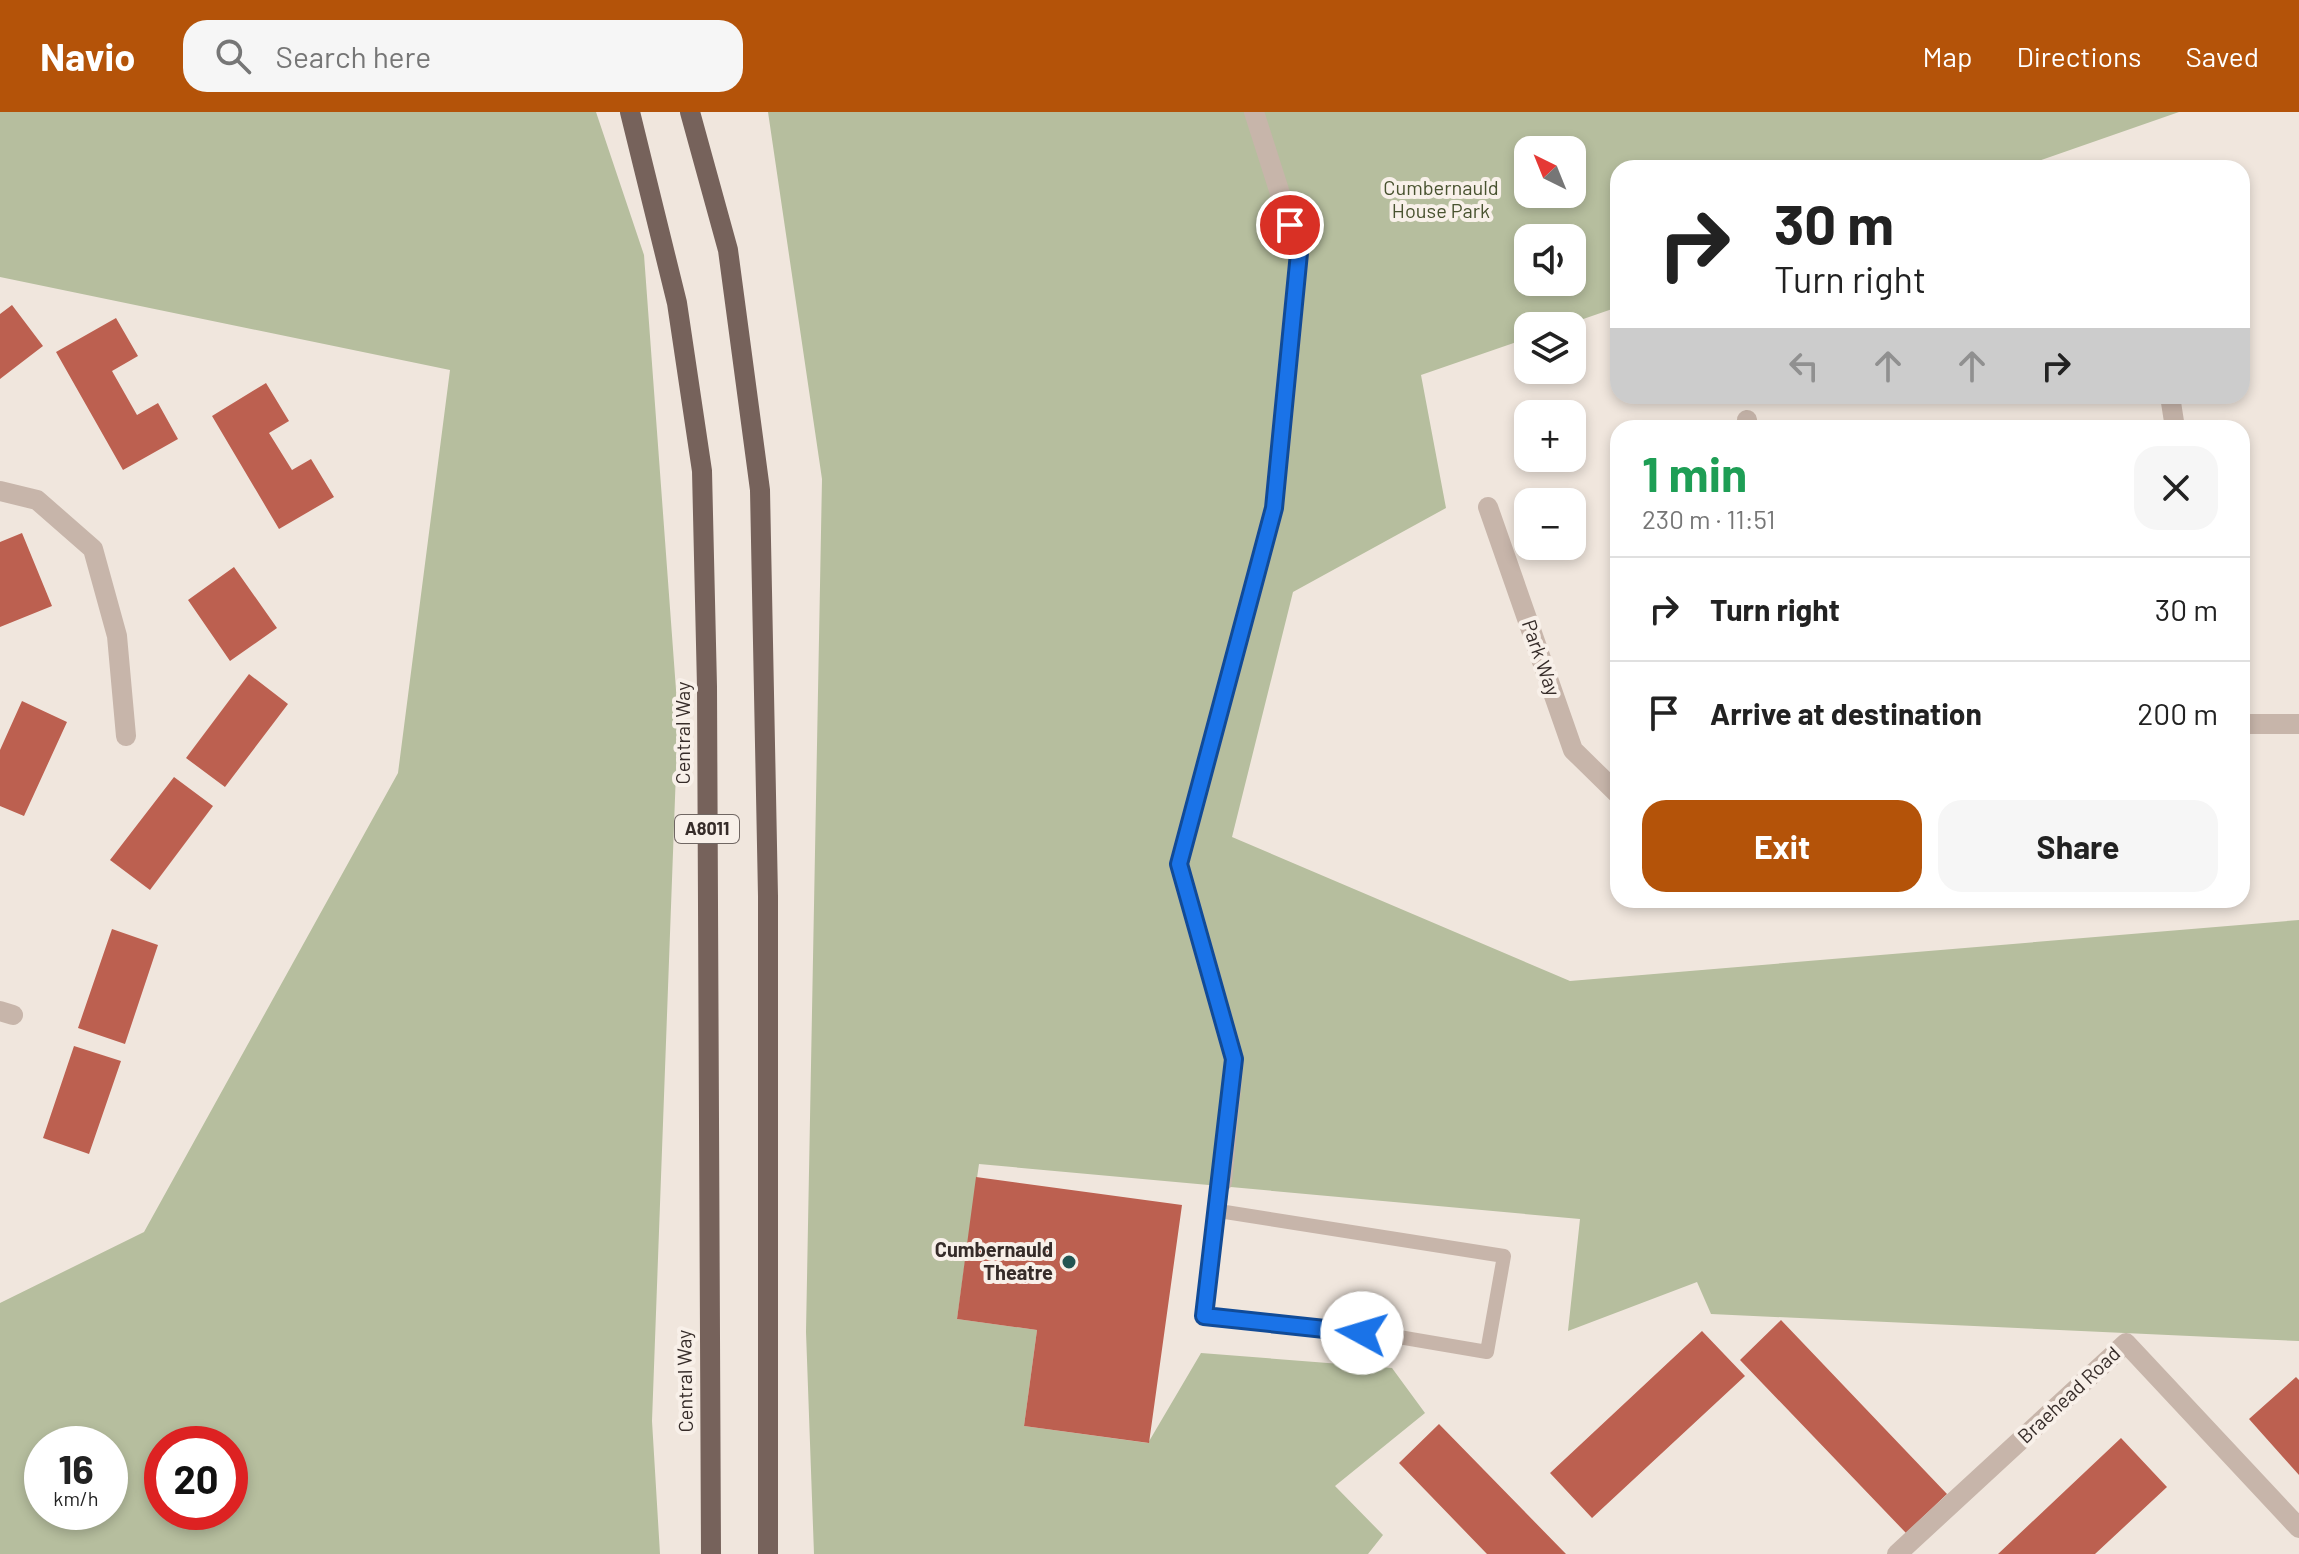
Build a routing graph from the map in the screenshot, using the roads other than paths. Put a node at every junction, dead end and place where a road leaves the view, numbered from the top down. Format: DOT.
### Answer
graph roads {
  1 [pos="630,112"];
  2 [pos="690,112"];
  3 [pos="1254,112"];
  4 [pos="0,491"];
  5 [pos="1488,507"];
  6 [pos="2250,724"];
  7 [pos="2299,724"];
  8 [pos="126,736"];
  9 [pos="1610,786"];
  10 [pos="1222,1182"];
  11 [pos="1219,1211"];
  12 [pos="2299,1528"];
  13 [pos="711,1554"];
  14 [pos="768,1554"];
  15 [pos="1897,1554"];
  1 -- 13 [label="main road, Central Way / A8011"];
  2 -- 14 [label="main road, A8011"];
  3 -- 10 [label="street"];
  4 -- 8 [label="street"];
  5 -- 9 [label="street, Park Way"];
  6 -- 7 [label="street"];
  10 -- 11 [label="lane"];
  11 -- 11 [label="lane"];
  12 -- 15 [label="street, Braehead Road"];
}
